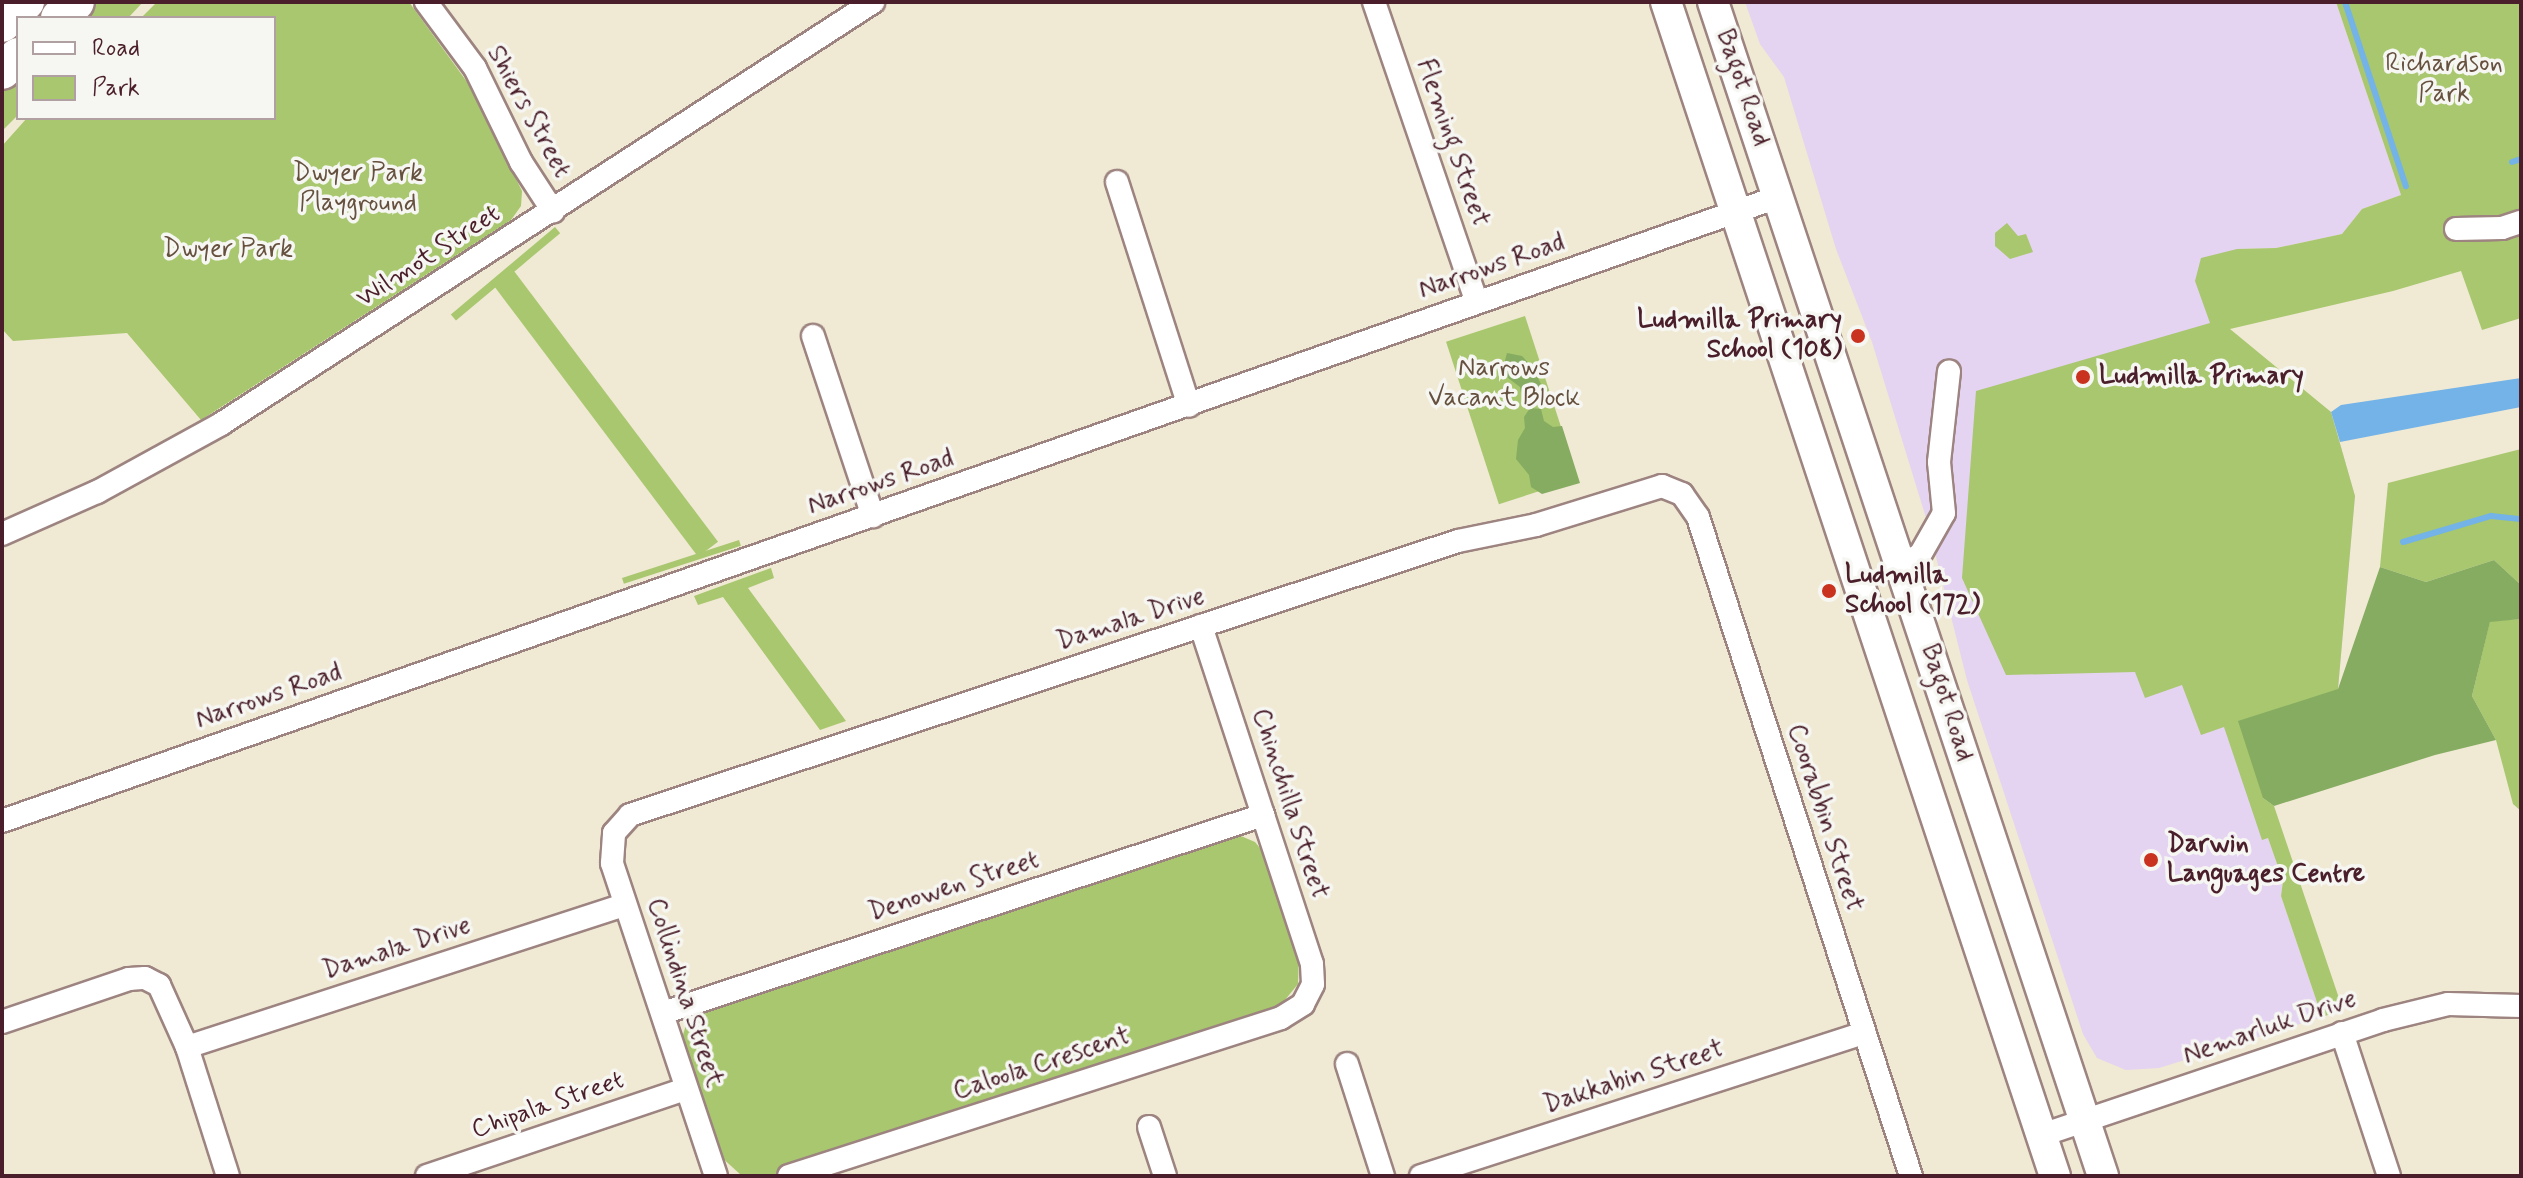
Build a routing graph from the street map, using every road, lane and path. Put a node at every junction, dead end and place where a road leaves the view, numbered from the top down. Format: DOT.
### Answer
graph roads {
  1 [pos="26,2"];
  2 [pos="76,2"];
  3 [pos="426,2"];
  4 [pos="873,2"];
  5 [pos="1374,2"];
  6 [pos="1666,2"];
  7 [pos="1713,2"];
  8 [pos="61,16"];
  9 [pos="2,24"];
  10 [pos="1117,182"];
  11 [pos="1778,197"];
  12 [pos="553,211"];
  13 [pos="1735,212"];
  14 [pos="2521,222"];
  15 [pos="2456,229"];
  16 [pos="1477,302"];
  17 [pos="813,336"];
  18 [pos="1949,372"];
  19 [pos="1189,406"];
  20 [pos="1671,487"];
  21 [pos="873,516"];
  22 [pos="2,534"];
  23 [pos="1900,565"];
  24 [pos="1201,626"];
  25 [pos="1263,815"];
  26 [pos="2,821"];
  27 [pos="617,828"];
  28 [pos="624,905"];
  29 [pos="1307,999"];
  30 [pos="2521,1006"];
  31 [pos="663,1013"];
  32 [pos="2,1022"];
  33 [pos="1864,1033"];
  34 [pos="2342,1033"];
  35 [pos="187,1047"];
  36 [pos="1347,1064"];
  37 [pos="686,1089"];
  38 [pos="2085,1120"];
  39 [pos="1149,1127"];
  40 [pos="2042,1135"];
  41 [pos="228,1176"];
  42 [pos="427,1176"];
  43 [pos="716,1176"];
  44 [pos="789,1176"];
  45 [pos="1165,1176"];
  46 [pos="1383,1176"];
  47 [pos="1421,1176"];
  48 [pos="1911,1176"];
  49 [pos="2055,1176"];
  50 [pos="2103,1176"];
  51 [pos="2389,1176"];
  1 -- 9 [label="highway"];
  2 -- 8 [label="highway"];
  3 -- 12 [label="street, Shiers Street"];
  4 -- 12 [label="street, Wilmot Street"];
  5 -- 16 [label="street, Fleming Street"];
  6 -- 13 [label="main road, Bagot Road"];
  7 -- 11 [label="main road, Bagot Road"];
  10 -- 19 [label="street"];
  11 -- 13 [label="street, Narrows Road"];
  11 -- 23 [label="main road, Bagot Road"];
  12 -- 22 [label="street, Wilmot Street"];
  13 -- 16 [label="street, Narrows Road"];
  13 -- 40 [label="main road, Bagot Road"];
  14 -- 15 [label="street"];
  16 -- 19 [label="street, Narrows Road"];
  17 -- 21 [label="street"];
  18 -- 23 [label="street"];
  19 -- 21 [label="street, Narrows Road"];
  20 -- 24 [label="street, Damala Drive"];
  20 -- 33 [label="street, Coorabbin Street"];
  21 -- 26 [label="street, Narrows Road"];
  23 -- 38 [label="main road, Bagot Road"];
  24 -- 25 [label="street, Chinchilla Street"];
  24 -- 27 [label="street, Damala Drive"];
  25 -- 29 [label="street, Chinchilla Street"];
  25 -- 31 [label="street, Denowen Street"];
  27 -- 28 [label="street, Collindina Street"];
  28 -- 31 [label="street, Collindina Street"];
  28 -- 35 [label="street, Damala Drive"];
  29 -- 44 [label="street, Caloola Crescent"];
  30 -- 34 [label="street, Nemarluk Drive"];
  31 -- 37 [label="street, Collindina Street"];
  32 -- 35 [label="street"];
  33 -- 47 [label="street, Dakkabin Street"];
  33 -- 48 [label="street, Coorabbin Street"];
  34 -- 38 [label="street, Nemarluk Drive"];
  34 -- 51 [label="street"];
  35 -- 41 [label="street"];
  36 -- 46 [label="street"];
  37 -- 42 [label="street, Chipala Street"];
  37 -- 43 [label="street, Collindina Street"];
  38 -- 40 [label="street, Nemarluk Drive"];
  38 -- 50 [label="main road, Bagot Road"];
  39 -- 45 [label="street"];
  40 -- 49 [label="main road, Bagot Road"];
}
